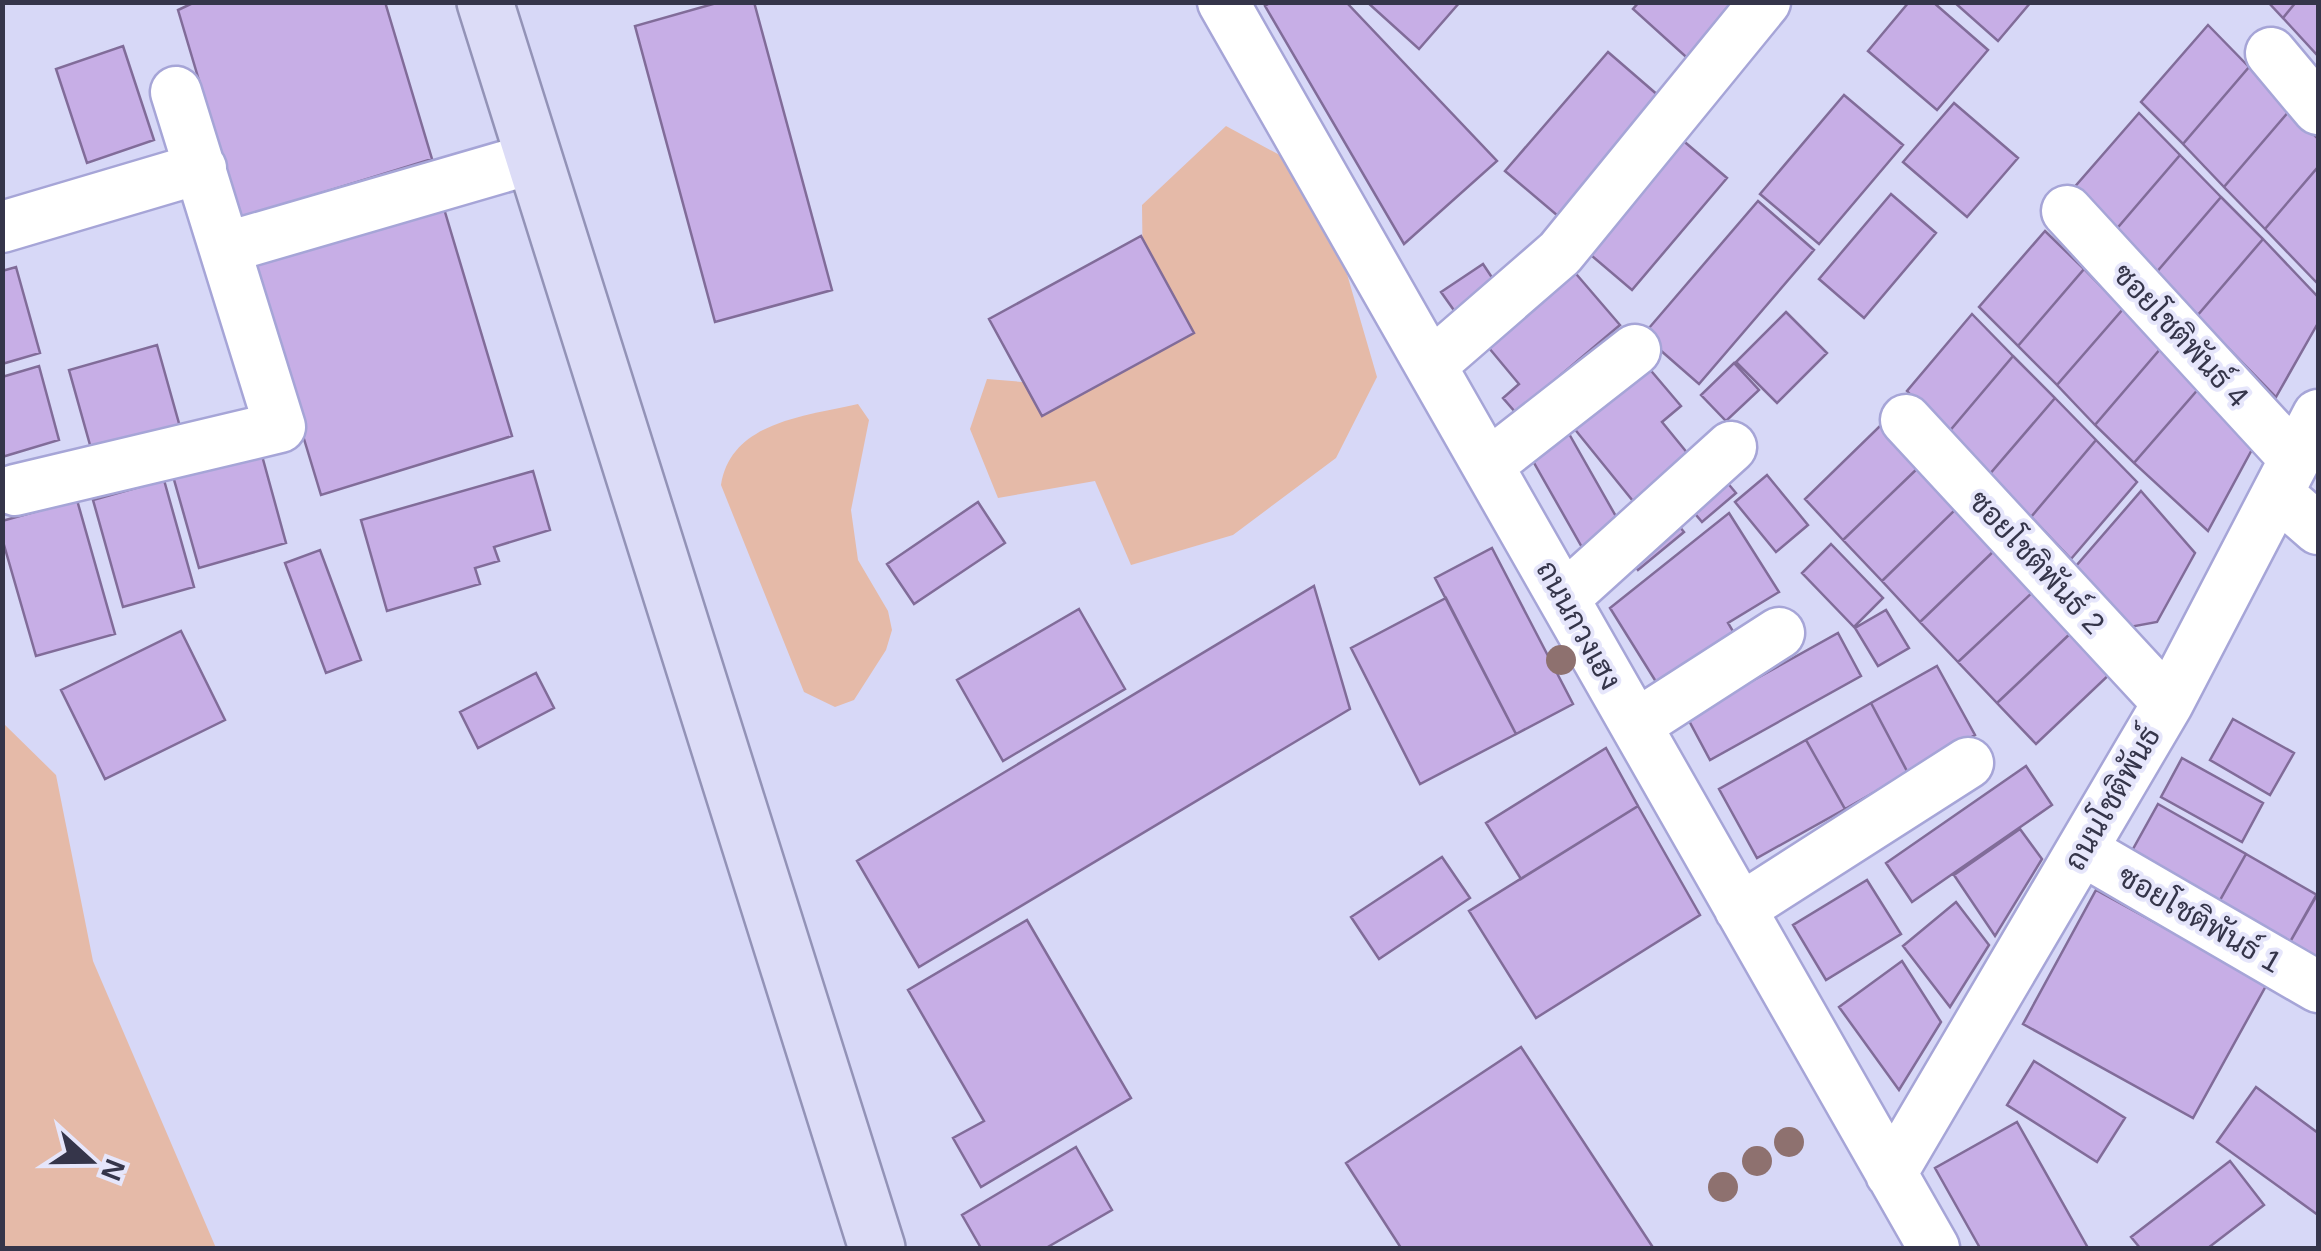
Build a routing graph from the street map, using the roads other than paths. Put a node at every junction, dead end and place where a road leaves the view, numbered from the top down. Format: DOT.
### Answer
graph roads {
  1 [pos="485,2"];
  2 [pos="1223,2"];
  3 [pos="1765,2"];
  4 [pos="2271,53"];
  5 [pos="176,92"];
  6 [pos="2318,108"];
  7 [pos="534,158"];
  8 [pos="201,168"];
  9 [pos="2067,210"];
  10 [pos="2,228"];
  11 [pos="228,248"];
  12 [pos="1635,350"];
  13 [pos="1430,365"];
  14 [pos="2318,414"];
  15 [pos="1906,420"];
  16 [pos="1731,447"];
  17 [pos="1488,465"];
  18 [pos="2286,477"];
  19 [pos="15,490"];
  20 [pos="2318,529"];
  21 [pos="1564,598"];
  22 [pos="1779,634"];
  23 [pos="2168,703"];
  24 [pos="1636,725"];
  25 [pos="1968,763"];
  26 [pos="2082,850"];
  27 [pos="1740,908"];
  28 [pos="2318,987"];
  29 [pos="1891,1174"];
  30 [pos="876,1248"];
  31 [pos="1934,1248"];
  1 -- 7 [label="main road"];
  2 -- 13 [label="street, ถนนกวงเฮง"];
  3 -- 13 [label="street"];
  4 -- 6 [label="street"];
  5 -- 8 [label="street"];
  7 -- 11 [label="street"];
  7 -- 30 [label="main road"];
  8 -- 10 [label="street"];
  8 -- 11 [label="street"];
  9 -- 18 [label="street, ซอยโชติพันธ์ 4"];
  11 -- 19 [label="street"];
  12 -- 17 [label="street"];
  13 -- 17 [label="street, ถนนกวงเฮง"];
  14 -- 18 [label="street, ถนนโชติพันธ์"];
  15 -- 23 [label="street, ซอยโชติพันธ์ 2"];
  16 -- 21 [label="street"];
  17 -- 21 [label="street, ถนนกวงเฮง"];
  18 -- 20 [label="street, ซอยโชติพันธ์ 4"];
  18 -- 23 [label="street, ถนนโชติพันธ์"];
  21 -- 24 [label="street, ถนนกวงเฮง"];
  22 -- 24 [label="street"];
  23 -- 26 [label="street, ถนนโชติพันธ์"];
  24 -- 27 [label="street, ถนนกวงเฮง"];
  25 -- 27 [label="street"];
  26 -- 28 [label="street, ซอยโชติพันธ์ 1"];
  26 -- 29 [label="street, ถนนโชติพันธ์"];
  27 -- 29 [label="street, ถนนกวงเฮง"];
  29 -- 31 [label="street, ถนนกวงเฮง"];
}
